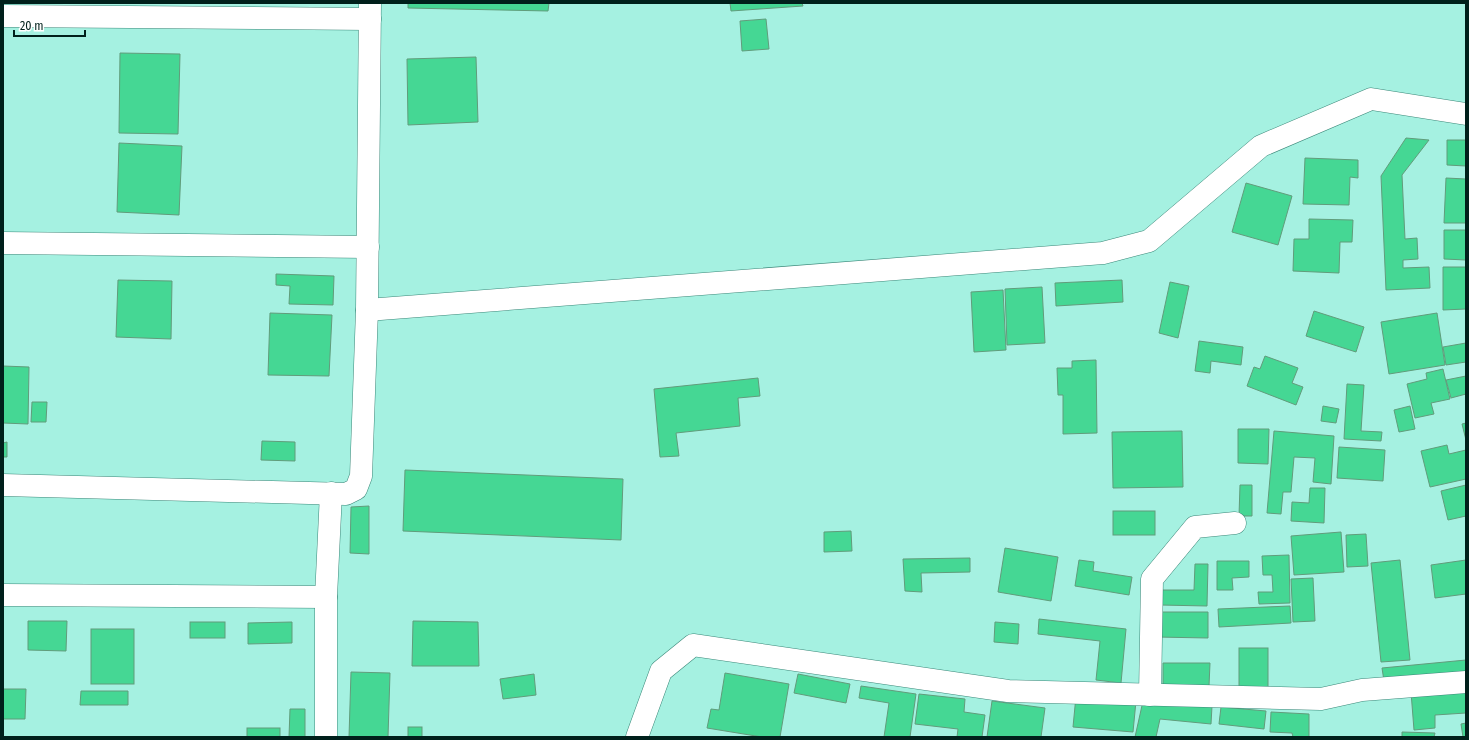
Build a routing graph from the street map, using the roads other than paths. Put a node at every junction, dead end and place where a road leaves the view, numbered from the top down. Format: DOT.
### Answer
graph roads {
  1 [pos="370,11"];
  2 [pos="3,16"];
  3 [pos="1466,114"];
  4 [pos="3,243"];
  5 [pos="368,247"];
  6 [pos="367,310"];
  7 [pos="3,485"];
  8 [pos="331,493"];
  9 [pos="1234,523"];
  10 [pos="3,595"];
  11 [pos="326,597"];
  12 [pos="1466,682"];
  13 [pos="1150,695"];
  14 [pos="326,737"];
  15 [pos="637,737"];
  1 -- 2 [label="street"];
  1 -- 5 [label="street"];
  3 -- 6 [label="street"];
  4 -- 5 [label="street"];
  5 -- 6 [label="street"];
  6 -- 8 [label="street"];
  7 -- 8 [label="street"];
  8 -- 11 [label="street"];
  9 -- 13 [label="street"];
  10 -- 11 [label="street"];
  11 -- 14 [label="street"];
  12 -- 13 [label="street"];
  13 -- 15 [label="street"];
}
